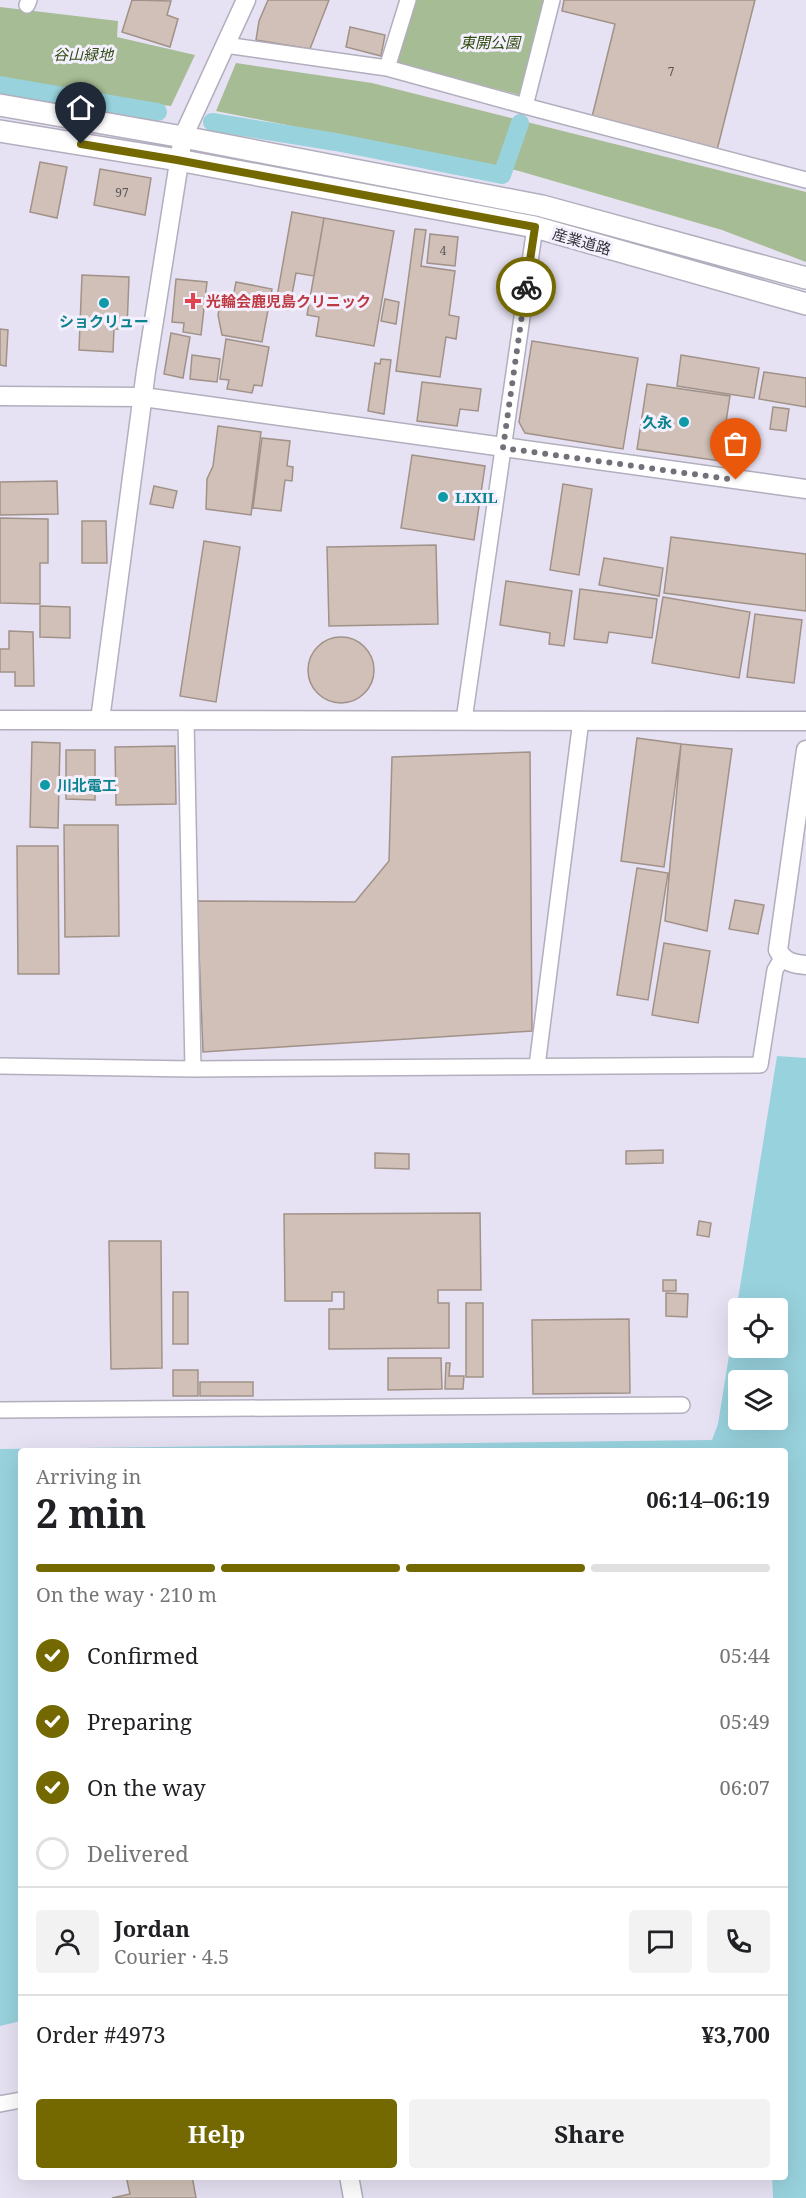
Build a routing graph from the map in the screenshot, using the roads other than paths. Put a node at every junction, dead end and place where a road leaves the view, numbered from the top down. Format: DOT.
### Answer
graph roads {
  1 [pos="246,0"];
  2 [pos="408,0"];
  3 [pos="552,0"];
  4 [pos="225,45"];
  5 [pos="387,68"];
  6 [pos="0,105"];
  7 [pos="525,106"];
  8 [pos="0,131"];
  9 [pos="183,136"];
  10 [pos="177,160"];
  11 [pos="806,180"];
  12 [pos="535,227"];
  13 [pos="806,278"];
  14 [pos="806,304"];
  15 [pos="0,396"];
  16 [pos="143,397"];
  17 [pos="503,448"];
  18 [pos="806,489"];
  19 [pos="0,720"];
  20 [pos="100,720"];
  21 [pos="186,720"];
  22 [pos="464,720"];
  23 [pos="582,720"];
  24 [pos="806,721"];
  25 [pos="806,750"];
  26 [pos="782,958"];
  27 [pos="806,965"];
  28 [pos="0,1066"];
  29 [pos="537,1066"];
  30 [pos="193,1069"];
  31 [pos="682,1405"];
  32 [pos="0,1410"];
  33 [pos="18,2101"];
  34 [pos="0,2104"];
  35 [pos="350,2180"];
  36 [pos="353,2198"];
  1 -- 4 [label="street"];
  2 -- 5 [label="street"];
  3 -- 7 [label="street"];
  4 -- 5 [label="street"];
  4 -- 9 [label="street"];
  5 -- 7 [label="street"];
  6 -- 9 [label="main road, 産業道路"];
  7 -- 11 [label="street"];
  8 -- 10 [label="main road, 産業道路"];
  9 -- 10 [label="street"];
  9 -- 13 [label="main road, 産業道路"];
  10 -- 12 [label="main road, 産業道路"];
  10 -- 16 [label="street"];
  12 -- 14 [label="main road, 産業道路"];
  12 -- 17 [label="street"];
  15 -- 16 [label="street"];
  16 -- 17 [label="street"];
  16 -- 20 [label="street"];
  17 -- 18 [label="street"];
  17 -- 22 [label="street"];
  19 -- 20 [label="street"];
  20 -- 21 [label="street"];
  21 -- 22 [label="street"];
  21 -- 30 [label="street"];
  22 -- 23 [label="street"];
  23 -- 24 [label="street"];
  23 -- 29 [label="street"];
  25 -- 26 [label="street"];
  26 -- 27 [label="street"];
  26 -- 29 [label="street"];
  28 -- 30 [label="street"];
  29 -- 30 [label="street"];
  31 -- 32 [label="street"];
  33 -- 34 [label="street"];
  35 -- 36 [label="street"];
}
